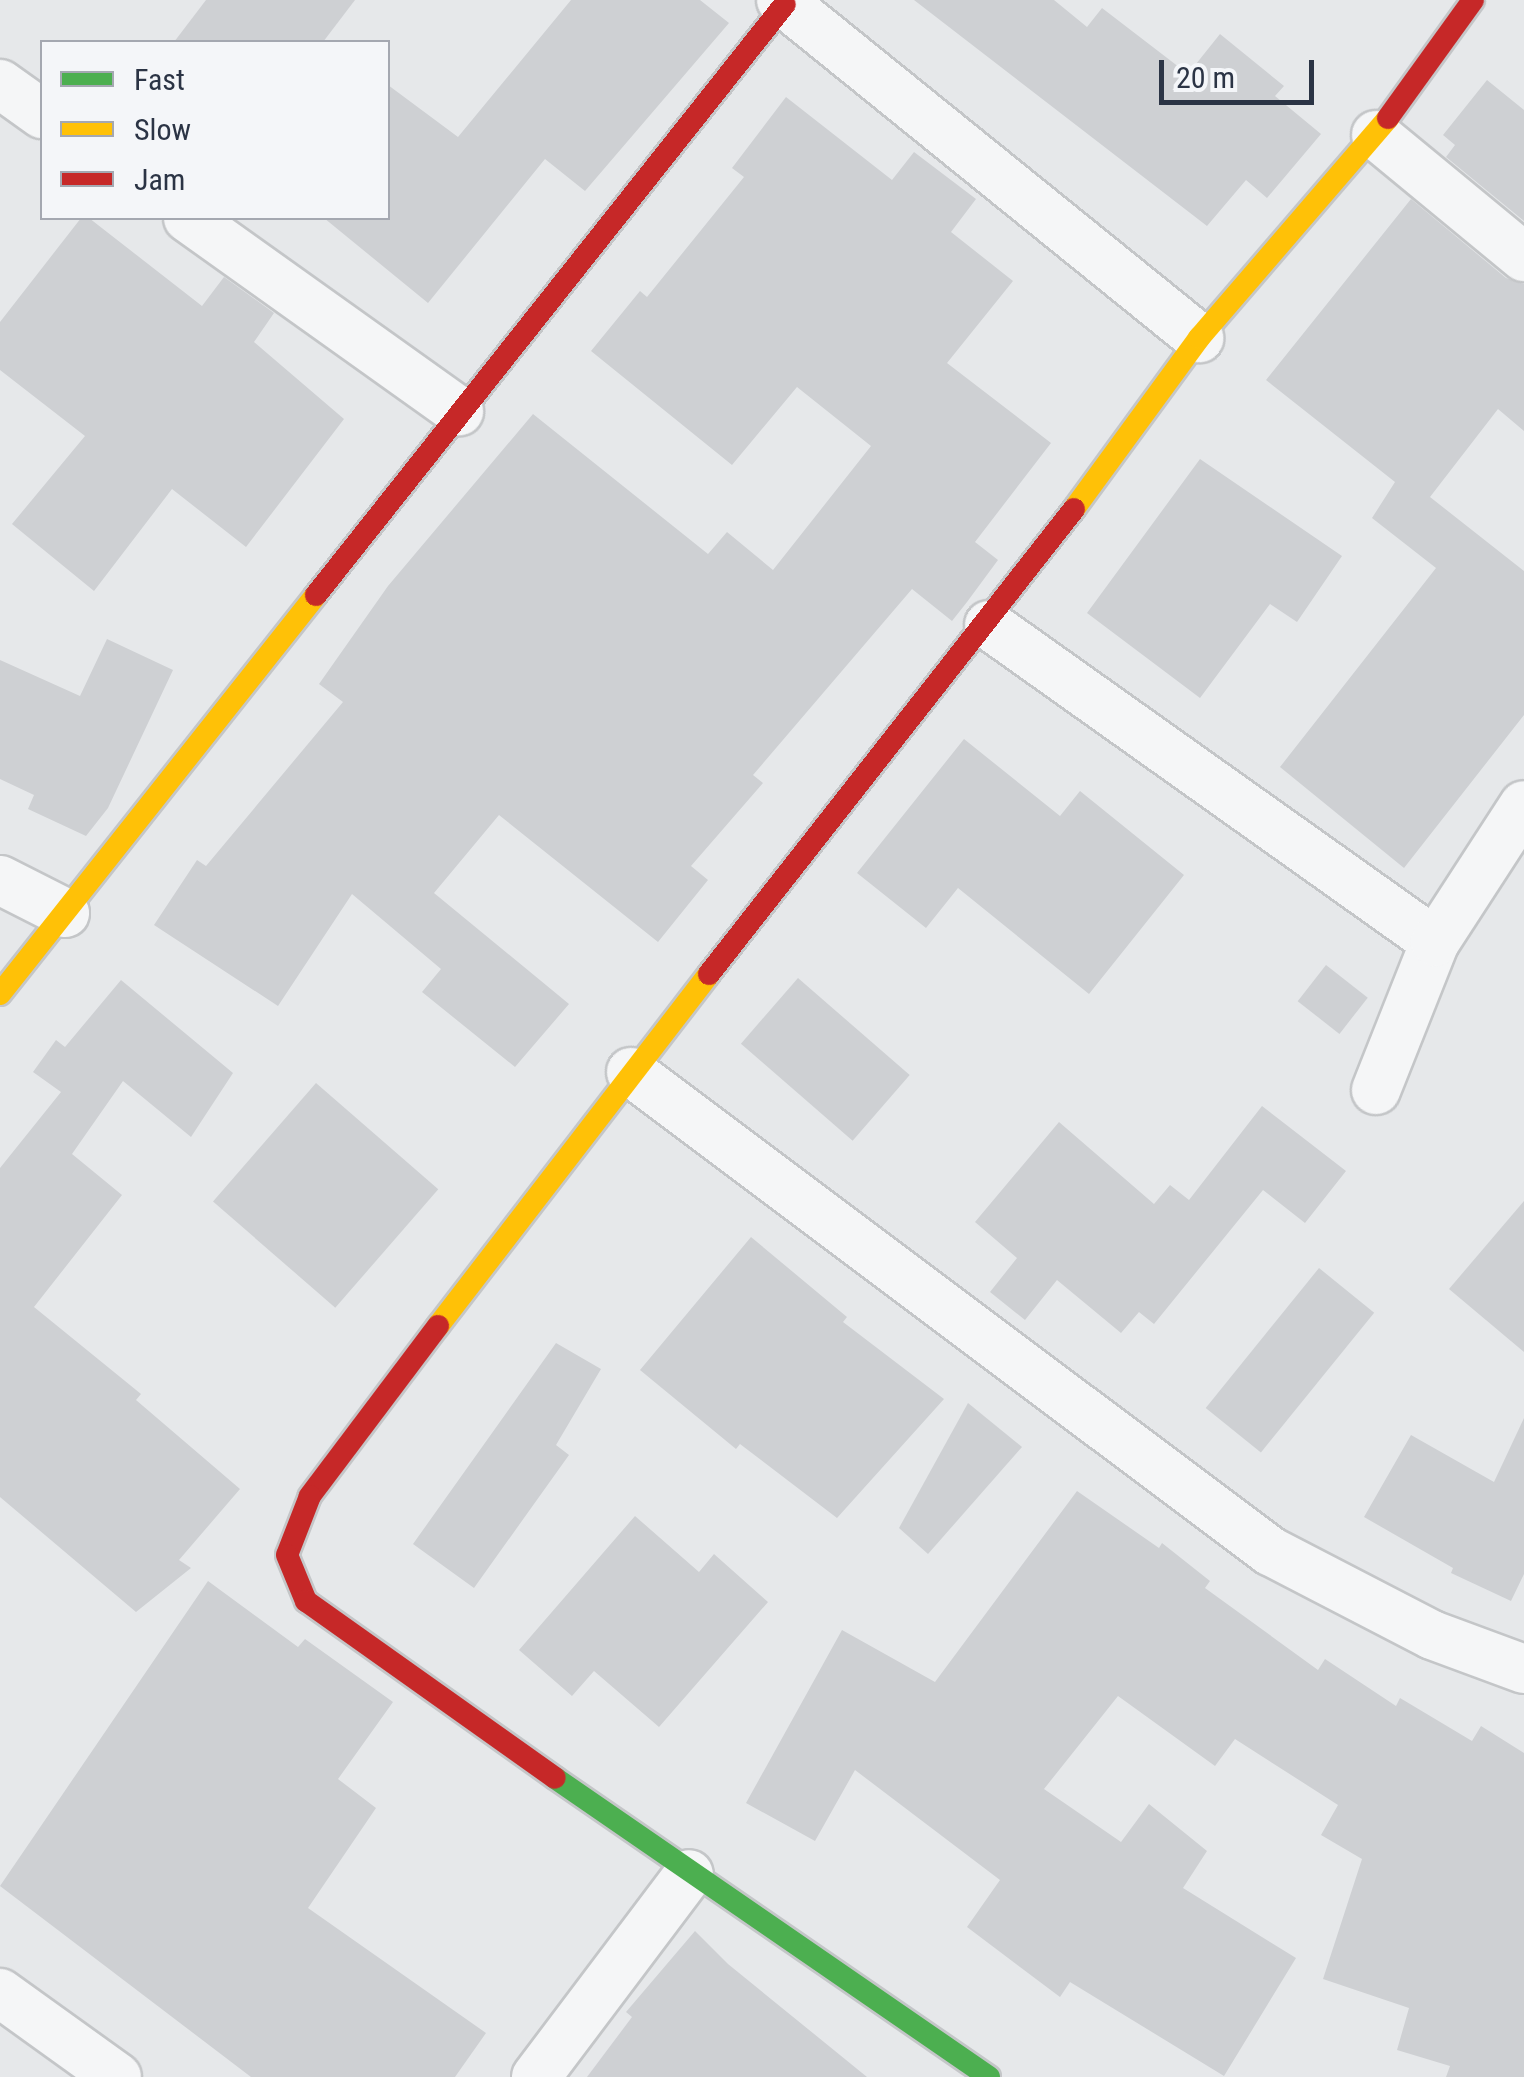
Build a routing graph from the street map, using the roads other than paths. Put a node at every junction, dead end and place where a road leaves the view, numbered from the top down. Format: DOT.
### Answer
graph roads {
  1 [pos="1473,0"];
  2 [pos="783,2"];
  3 [pos="0,84"];
  4 [pos="40,113"];
  5 [pos="1376,135"];
  6 [pos="191,220"];
  7 [pos="1524,257"];
  8 [pos="1199,338"];
  9 [pos="459,411"];
  10 [pos="990,625"];
  11 [pos="1524,805"];
  12 [pos="0,880"];
  13 [pos="65,913"];
  14 [pos="1435,942"];
  15 [pos="0,994"];
  16 [pos="631,1072"];
  17 [pos="1376,1090"];
  18 [pos="1524,1669"];
  19 [pos="689,1874"];
  20 [pos="0,1993"];
  21 [pos="118,2077"];
  22 [pos="536,2077"];
  23 [pos="989,2077"];
  1 -- 5 [label="street"];
  2 -- 8 [label="street"];
  2 -- 9 [label="street"];
  3 -- 4 [label="street"];
  5 -- 7 [label="street"];
  5 -- 8 [label="street"];
  6 -- 9 [label="street"];
  8 -- 10 [label="street"];
  9 -- 13 [label="street"];
  10 -- 14 [label="street"];
  10 -- 16 [label="street"];
  11 -- 14 [label="street"];
  12 -- 13 [label="street"];
  13 -- 15 [label="street"];
  14 -- 17 [label="street"];
  16 -- 18 [label="street"];
  16 -- 19 [label="street"];
  19 -- 22 [label="street"];
  19 -- 23 [label="street"];
  20 -- 21 [label="street"];
}
